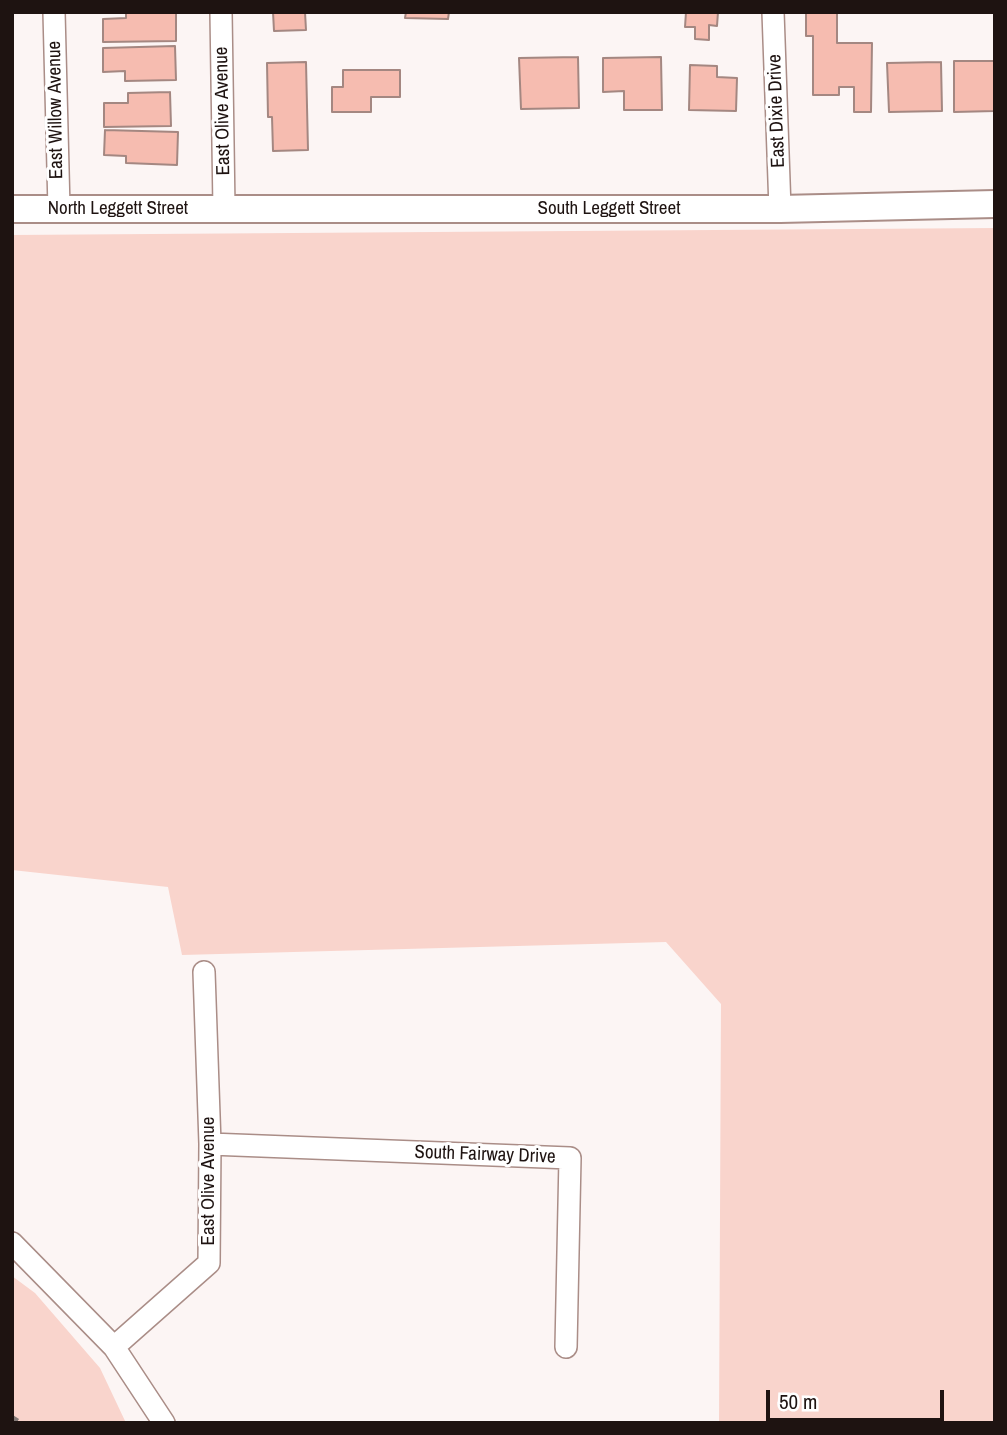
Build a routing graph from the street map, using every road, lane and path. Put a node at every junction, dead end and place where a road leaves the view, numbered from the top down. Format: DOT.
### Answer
graph roads {
  1 [pos="54,12"];
  2 [pos="222,12"];
  3 [pos="773,12"];
  4 [pos="995,204"];
  5 [pos="12,209"];
  6 [pos="59,209"];
  7 [pos="224,209"];
  8 [pos="780,209"];
  9 [pos="204,972"];
  10 [pos="210,1144"];
  11 [pos="12,1243"];
  12 [pos="114,1348"];
  13 [pos="566,1348"];
  14 [pos="12,1417"];
  15 [pos="21,1423"];
  16 [pos="164,1423"];
  1 -- 6 [label="street, East Willow Avenue"];
  2 -- 7 [label="street, East Olive Avenue"];
  3 -- 8 [label="street, East Dixie Drive"];
  4 -- 8 [label="street, South Leggett Street"];
  5 -- 6 [label="street, North Leggett Street"];
  6 -- 7 [label="street, North Leggett Street"];
  7 -- 8 [label="street, South Leggett Street"];
  9 -- 10 [label="street, East Olive Avenue"];
  10 -- 12 [label="street, East Olive Avenue"];
  10 -- 13 [label="street, South Fairway Drive"];
  11 -- 12 [label="street"];
  12 -- 16 [label="street"];
  14 -- 15 [label="path"];
}
